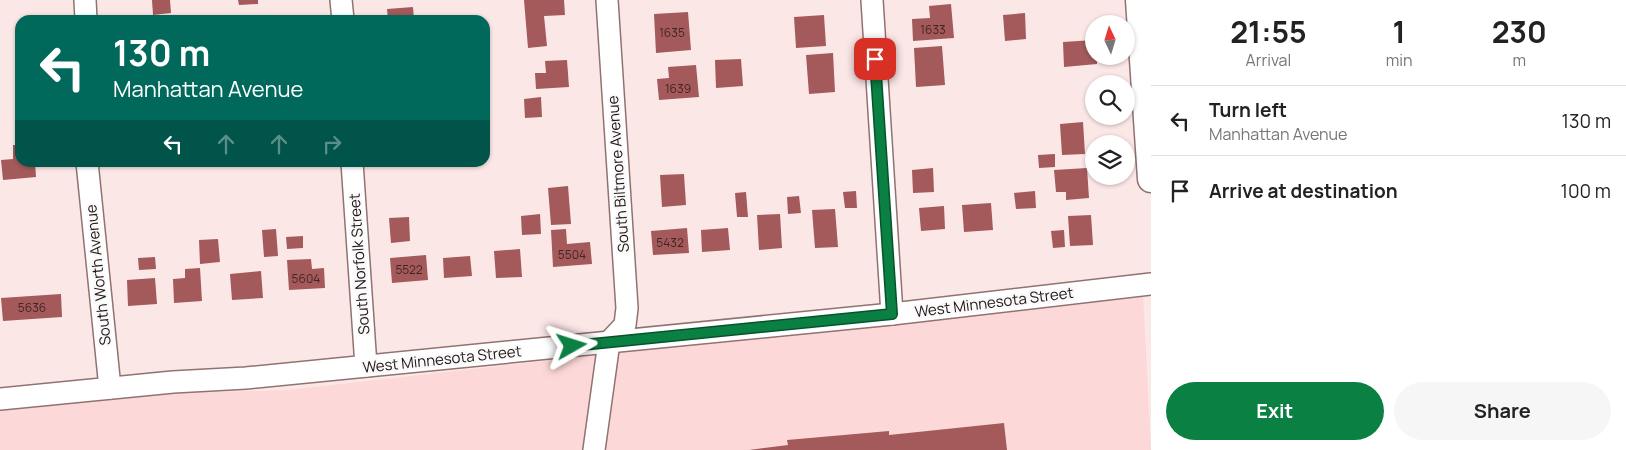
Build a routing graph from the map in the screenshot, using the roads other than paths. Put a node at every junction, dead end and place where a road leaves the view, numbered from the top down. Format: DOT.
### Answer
graph roads {
  1 [pos="85,0"];
  2 [pos="341,0"];
  3 [pos="607,0"];
  4 [pos="872,0"];
  5 [pos="1139,0"];
  6 [pos="86,15"];
  7 [pos="342,15"];
  8 [pos="88,167"];
  9 [pos="352,167"];
  10 [pos="1151,179"];
  11 [pos="1151,284"];
  12 [pos="892,314"];
  13 [pos="610,342"];
  14 [pos="366,366"];
  15 [pos="110,388"];
  16 [pos="0,399"];
  17 [pos="594,450"];
  1 -- 6 [label="street"];
  2 -- 7 [label="street"];
  3 -- 13 [label="street, South Biltmore Avenue"];
  4 -- 12 [label="street"];
  5 -- 10 [label="main road"];
  8 -- 15 [label="street, South Worth Avenue"];
  9 -- 14 [label="street, South Norfolk Street"];
  11 -- 12 [label="street, West Minnesota Street"];
  12 -- 13 [label="street, West Minnesota Street"];
  13 -- 14 [label="street, West Minnesota Street"];
  13 -- 17 [label="street"];
  14 -- 15 [label="street, West Minnesota Street"];
  15 -- 16 [label="street, West Minnesota Street"];
}
